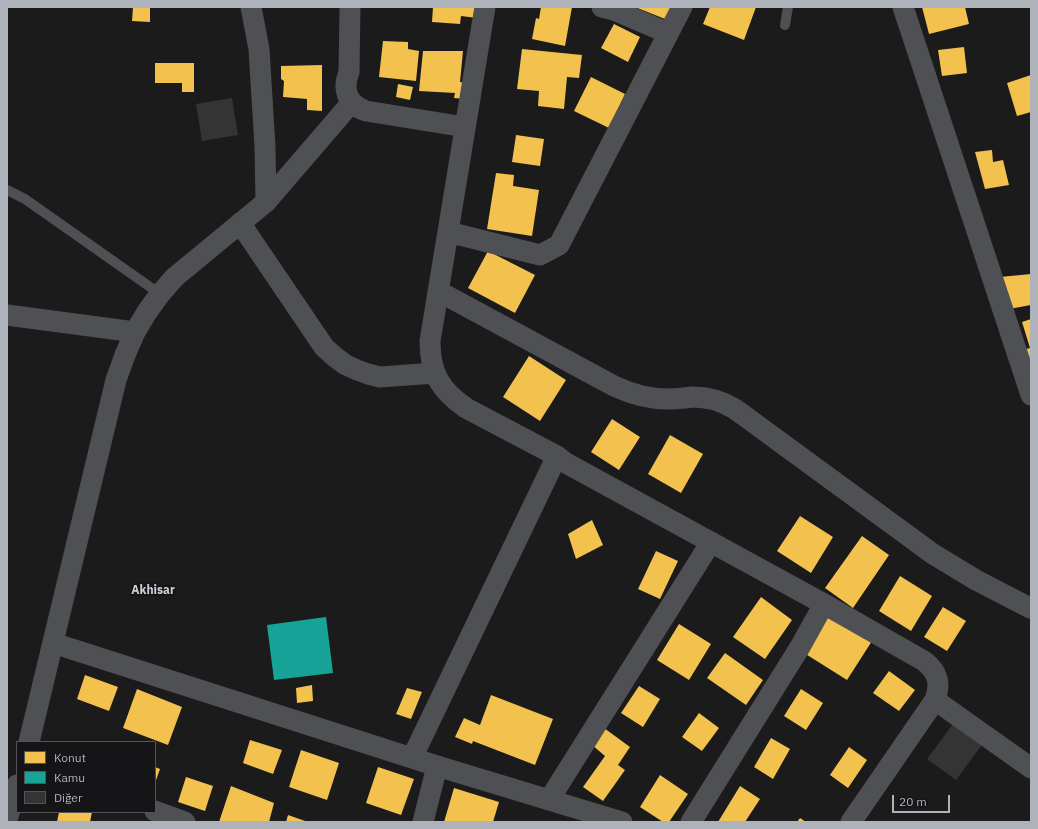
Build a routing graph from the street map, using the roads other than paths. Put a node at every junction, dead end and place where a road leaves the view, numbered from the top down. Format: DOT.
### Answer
graph roads {
  1 [pos="251,7"];
  2 [pos="350,7"];
  3 [pos="485,7"];
  4 [pos="602,7"];
  5 [pos="682,7"];
  6 [pos="788,7"];
  7 [pos="903,7"];
  8 [pos="785,25"];
  9 [pos="668,33"];
  10 [pos="352,102"];
  11 [pos="465,126"];
  12 [pos="7,190"];
  13 [pos="266,202"];
  14 [pos="240,223"];
  15 [pos="448,232"];
  16 [pos="438,291"];
  17 [pos="160,294"];
  18 [pos="7,315"];
  19 [pos="135,332"];
  20 [pos="435,374"];
  21 [pos="1031,395"];
  22 [pos="557,456"];
  23 [pos="711,542"];
  24 [pos="824,604"];
  25 [pos="1031,607"];
  26 [pos="53,643"];
  27 [pos="935,700"];
  28 [pos="29,741"];
  29 [pos="412,758"];
  30 [pos="437,766"];
  31 [pos="1031,768"];
  32 [pos="16,788"];
  33 [pos="549,800"];
  34 [pos="156,811"];
  35 [pos="7,820"];
  36 [pos="185,822"];
  37 [pos="423,822"];
  38 [pos="622,822"];
  39 [pos="691,822"];
  40 [pos="851,822"];
  1 -- 13 [label="street"];
  2 -- 10 [label="street"];
  3 -- 11 [label="street"];
  4 -- 9 [label="street"];
  5 -- 9 [label="street"];
  6 -- 8 [label="lane"];
  7 -- 21 [label="street"];
  9 -- 15 [label="street"];
  10 -- 11 [label="street"];
  10 -- 13 [label="street"];
  11 -- 15 [label="street"];
  12 -- 17 [label="lane"];
  13 -- 14 [label="street"];
  14 -- 17 [label="street"];
  14 -- 20 [label="street"];
  15 -- 16 [label="street"];
  16 -- 20 [label="street"];
  16 -- 25 [label="street"];
  17 -- 19 [label="street"];
  18 -- 19 [label="street"];
  19 -- 26 [label="street"];
  20 -- 22 [label="street"];
  22 -- 23 [label="street"];
  22 -- 29 [label="street"];
  23 -- 24 [label="street"];
  23 -- 33 [label="street"];
  24 -- 27 [label="street"];
  24 -- 39 [label="street"];
  26 -- 28 [label="street"];
  26 -- 29 [label="street"];
  27 -- 31 [label="street"];
  27 -- 40 [label="street"];
  29 -- 30 [label="street"];
  30 -- 33 [label="street"];
  30 -- 37 [label="street"];
  32 -- 35 [label="street"];
  33 -- 38 [label="street"];
  34 -- 36 [label="street"];
}
